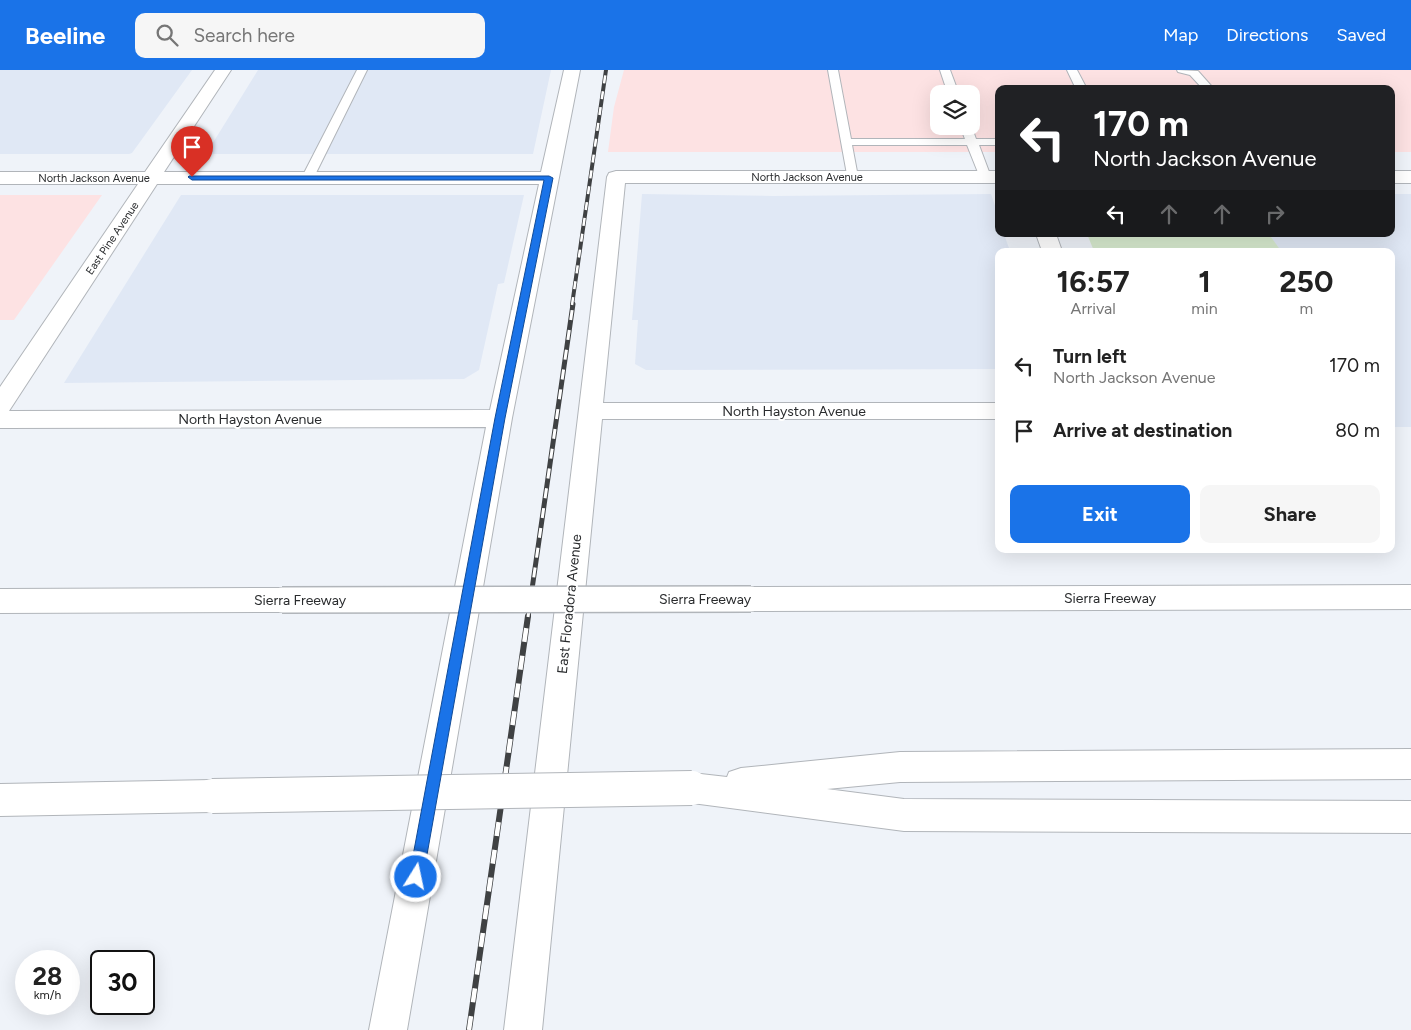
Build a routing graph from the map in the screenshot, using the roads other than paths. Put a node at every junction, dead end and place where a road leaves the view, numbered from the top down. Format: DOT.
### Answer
graph roads {
  1 [pos="223,70"];
  2 [pos="362,70"];
  3 [pos="572,70"];
  4 [pos="833,70"];
  5 [pos="945,70"];
  6 [pos="1072,70"];
  7 [pos="1182,70"];
  8 [pos="951,85"];
  9 [pos="1080,85"];
  10 [pos="1205,85"];
  11 [pos="969,135"];
  12 [pos="846,142"];
  13 [pos="972,142"];
  14 [pos="995,142"];
  15 [pos="153,177"];
  16 [pos="308,177"];
  17 [pos="616,177"];
  18 [pos="1395,177"];
  19 [pos="1411,177"];
  20 [pos="0,178"];
  21 [pos="549,178"];
  22 [pos="852,178"];
  23 [pos="992,178"];
  24 [pos="0,405"];
  25 [pos="995,410"];
  26 [pos="590,411"];
  27 [pos="500,418"];
  28 [pos="0,420"];
  29 [pos="1411,597"];
  30 [pos="0,601"];
  31 [pos="1411,764"];
  32 [pos="692,788"];
  33 [pos="0,800"];
  34 [pos="1411,817"];
  35 [pos="388,1030"];
  36 [pos="523,1030"];
  1 -- 15 [label="main road, East Pine Avenue"];
  2 -- 16 [label="lane"];
  3 -- 21 [label="main road"];
  4 -- 12 [label="lane"];
  5 -- 8 [label="lane"];
  6 -- 9 [label="lane"];
  7 -- 10 [label="lane"];
  11 -- 13 [label="lane"];
  12 -- 13 [label="lane"];
  12 -- 22 [label="lane"];
  13 -- 14 [label="lane"];
  13 -- 23 [label="lane"];
  15 -- 16 [label="main road, North Jackson Avenue"];
  15 -- 20 [label="main road, North Jackson Avenue"];
  15 -- 24 [label="main road, East Pine Avenue"];
  16 -- 21 [label="main road, North Jackson Avenue"];
  17 -- 22 [label="main road, North Jackson Avenue"];
  17 -- 26 [label="main road, East Floradora Avenue"];
  18 -- 19 [label="main road"];
  21 -- 27 [label="main road"];
  22 -- 23 [label="main road, North Jackson Avenue"];
  25 -- 26 [label="main road, North Hayston Avenue"];
  26 -- 36 [label="main road, East Floradora Avenue"];
  27 -- 28 [label="main road, North Hayston Avenue"];
  27 -- 35 [label="main road"];
  29 -- 30 [label="main road, Sierra Freeway, bridge"];
  31 -- 32 [label="main road"];
  32 -- 33 [label="main road, bridge"];
  32 -- 34 [label="main road"];
}
